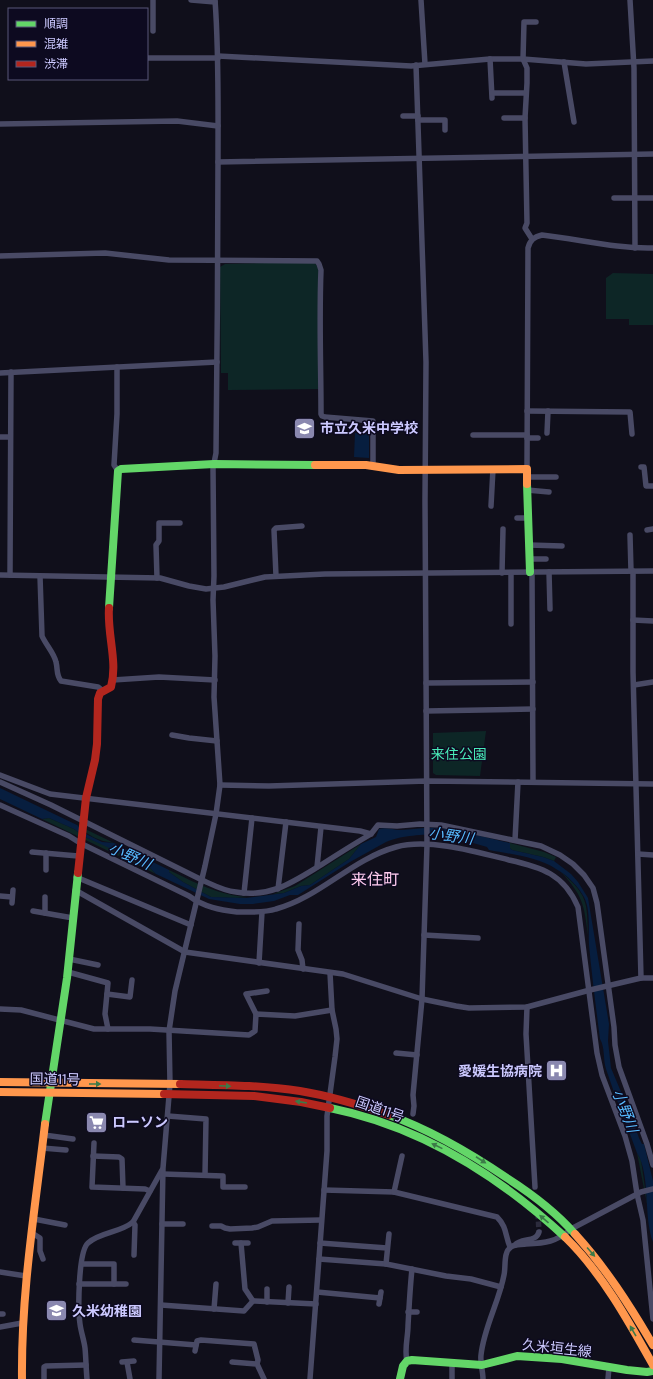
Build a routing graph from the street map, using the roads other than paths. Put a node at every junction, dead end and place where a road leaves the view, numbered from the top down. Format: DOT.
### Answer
graph roads {
  1 [pos="153,0"];
  2 [pos="191,0"];
  3 [pos="421,0"];
  4 [pos="630,0"];
  5 [pos="216,1"];
  6 [pos="536,22"];
  7 [pos="153,30"];
  8 [pos="218,57"];
  9 [pos="148,58"];
  10 [pos="490,59"];
  11 [pos="523,59"];
  12 [pos="653,61"];
  13 [pos="564,62"];
  14 [pos="633,62"];
  15 [pos="425,64"];
  16 [pos="416,65"];
  17 [pos="526,93"];
  18 [pos="403,116"];
  19 [pos="418,118"];
  20 [pos="504,118"];
  21 [pos="526,118"];
  22 [pos="574,122"];
  23 [pos="0,124"];
  24 [pos="218,126"];
  25 [pos="445,130"];
  26 [pos="634,154"];
  27 [pos="653,154"];
  28 [pos="526,156"];
  29 [pos="419,157"];
  30 [pos="218,162"];
  31 [pos="614,198"];
  32 [pos="634,198"];
  33 [pos="653,198"];
  34 [pos="532,239"];
  35 [pos="635,248"];
  36 [pos="653,248"];
  37 [pos="0,256"];
  38 [pos="218,261"];
  39 [pos="217,362"];
  40 [pos="116,367"];
  41 [pos="11,372"];
  42 [pos="0,373"];
  43 [pos="527,411"];
  44 [pos="548,411"];
  45 [pos="547,433"];
  46 [pos="632,434"];
  47 [pos="473,435"];
  48 [pos="0,437"];
  49 [pos="10,437"];
  50 [pos="527,437"];
  51 [pos="538,438"];
  52 [pos="214,464"];
  53 [pos="373,466"];
  54 [pos="641,467"];
  55 [pos="493,469"];
  56 [pos="425,470"];
  57 [pos="118,471"];
  58 [pos="527,473"];
  59 [pos="556,477"];
  60 [pos="653,486"];
  61 [pos="527,490"];
  62 [pos="549,492"];
  63 [pos="491,506"];
  64 [pos="517,518"];
  65 [pos="528,518"];
  66 [pos="180,523"];
  67 [pos="302,526"];
  68 [pos="503,529"];
  69 [pos="630,535"];
  70 [pos="529,546"];
  71 [pos="562,546"];
  72 [pos="529,559"];
  73 [pos="546,559"];
  74 [pos="632,571"];
  75 [pos="653,571"];
  76 [pos="531,572"];
  77 [pos="549,572"];
  78 [pos="502,573"];
  79 [pos="511,573"];
  80 [pos="425,574"];
  81 [pos="0,575"];
  82 [pos="10,575"];
  83 [pos="40,576"];
  84 [pos="276,576"];
  85 [pos="111,577"];
  86 [pos="157,578"];
  87 [pos="214,588"];
  88 [pos="550,609"];
  89 [pos="633,620"];
  90 [pos="653,621"];
  91 [pos="512,624"];
  92 [pos="113,680"];
  93 [pos="215,680"];
  94 [pos="532,682"];
  95 [pos="653,682"];
  96 [pos="426,683"];
  97 [pos="634,685"];
  98 [pos="103,691"];
  99 [pos="533,709"];
  100 [pos="426,711"];
  101 [pos="172,735"];
  102 [pos="217,741"];
  103 [pos="0,775"];
  104 [pos="427,781"];
  105 [pos="0,782"];
  106 [pos="518,782"];
  107 [pos="534,782"];
  108 [pos="636,784"];
  109 [pos="653,784"];
  110 [pos="220,785"];
  111 [pos="86,798"];
  112 [pos="0,805"];
  113 [pos="216,814"];
  114 [pos="252,818"];
  115 [pos="286,822"];
  116 [pos="82,823"];
  117 [pos="426,825"];
  118 [pos="321,827"];
  119 [pos="371,834"];
  120 [pos="515,840"];
  121 [pos="80,842"];
  122 [pos="427,843"];
  123 [pos="32,852"];
  124 [pos="46,853"];
  125 [pos="638,854"];
  126 [pos="653,855"];
  127 [pos="78,856"];
  128 [pos="317,867"];
  129 [pos="46,870"];
  130 [pos="76,877"];
  131 [pos="201,881"];
  132 [pos="278,889"];
  133 [pos="13,890"];
  134 [pos="75,890"];
  135 [pos="244,893"];
  136 [pos="0,896"];
  137 [pos="45,897"];
  138 [pos="197,900"];
  139 [pos="33,911"];
  140 [pos="262,912"];
  141 [pos="45,913"];
  142 [pos="73,918"];
  143 [pos="299,924"];
  144 [pos="191,925"];
  145 [pos="424,935"];
  146 [pos="478,938"];
  147 [pos="185,952"];
  148 [pos="69,959"];
  149 [pos="259,963"];
  150 [pos="98,965"];
  151 [pos="303,969"];
  152 [pos="68,972"];
  153 [pos="330,973"];
  154 [pos="641,978"];
  155 [pos="653,978"];
  156 [pos="134,984"];
  157 [pos="606,987"];
  158 [pos="589,990"];
  159 [pos="267,991"];
  160 [pos="107,994"];
  161 [pos="422,999"];
  162 [pos="527,1007"];
  163 [pos="0,1010"];
  164 [pos="332,1010"];
  165 [pos="256,1014"];
  166 [pos="61,1020"];
  167 [pos="108,1029"];
  168 [pos="169,1031"];
  169 [pos="396,1053"];
  170 [pos="417,1054"];
  171 [pos="0,1082"];
  172 [pos="51,1084"];
  173 [pos="170,1084"];
  174 [pos="0,1092"];
  175 [pos="49,1092"];
  176 [pos="170,1094"];
  177 [pos="330,1097"];
  178 [pos="328,1107"];
  179 [pos="413,1114"];
  180 [pos="168,1116"];
  181 [pos="44,1135"];
  182 [pos="73,1139"];
  183 [pos="94,1143"];
  184 [pos="42,1148"];
  185 [pos="66,1150"];
  186 [pos="93,1156"];
  187 [pos="402,1156"];
  188 [pos="653,1165"];
  189 [pos="163,1171"];
  190 [pos="205,1175"];
  191 [pos="245,1187"];
  192 [pos="536,1187"];
  193 [pos="123,1188"];
  194 [pos="653,1189"];
  195 [pos="324,1190"];
  196 [pos="150,1191"];
  197 [pos="394,1192"];
  198 [pos="639,1193"];
  199 [pos="34,1219"];
  200 [pos="321,1220"];
  201 [pos="132,1222"];
  202 [pos="162,1224"];
  203 [pos="183,1224"];
  204 [pos="65,1225"];
  205 [pos="212,1226"];
  206 [pos="571,1229"];
  207 [pos="539,1232"];
  208 [pos="32,1233"];
  209 [pos="389,1234"];
  210 [pos="563,1236"];
  211 [pos="320,1242"];
  212 [pos="248,1243"];
  213 [pos="512,1246"];
  214 [pos="387,1248"];
  215 [pos="134,1256"];
  216 [pos="43,1259"];
  217 [pos="319,1259"];
  218 [pos="82,1264"];
  219 [pos="386,1264"];
  220 [pos="412,1269"];
  221 [pos="0,1272"];
  222 [pos="26,1276"];
  223 [pos="79,1284"];
  224 [pos="114,1284"];
  225 [pos="126,1284"];
  226 [pos="216,1284"];
  227 [pos="289,1287"];
  228 [pos="501,1288"];
  229 [pos="267,1289"];
  230 [pos="317,1292"];
  231 [pos="380,1298"];
  232 [pos="253,1302"];
  233 [pos="267,1302"];
  234 [pos="288,1303"];
  235 [pos="316,1304"];
  236 [pos="160,1305"];
  237 [pos="214,1309"];
  238 [pos="408,1312"];
  239 [pos="416,1312"];
  240 [pos="653,1319"];
  241 [pos="22,1323"];
  242 [pos="0,1327"];
  243 [pos="134,1340"];
  244 [pos="160,1342"];
  245 [pos="653,1345"];
  246 [pos="134,1361"];
  247 [pos="407,1361"];
  248 [pos="232,1362"];
  249 [pos="452,1363"];
  250 [pos="257,1364"];
  251 [pos="653,1364"];
  252 [pos="86,1365"];
  253 [pos="482,1365"];
  254 [pos="609,1367"];
  255 [pos="650,1374"];
  256 [pos="22,1379"];
  257 [pos="44,1379"];
  258 [pos="87,1379"];
  259 [pos="130,1379"];
  260 [pos="159,1379"];
  261 [pos="264,1379"];
  262 [pos="310,1379"];
  263 [pos="400,1379"];
  264 [pos="452,1379"];
  265 [pos="482,1379"];
  266 [pos="608,1379"];
  1 -- 7 [label="street"];
  2 -- 5 [label="street"];
  3 -- 15 [label="street"];
  4 -- 14 [label="street"];
  5 -- 8 [label="street"];
  6 -- 11 [label="street"];
  8 -- 9 [label="street"];
  8 -- 16 [label="street"];
  8 -- 24 [label="street"];
  10 -- 11 [label="street"];
  10 -- 15 [label="street"];
  10 -- 17 [label="street"];
  11 -- 13 [label="street"];
  11 -- 17 [label="street"];
  12 -- 14 [label="street"];
  13 -- 14 [label="street"];
  13 -- 22 [label="street"];
  14 -- 26 [label="street"];
  15 -- 16 [label="street"];
  16 -- 19 [label="street"];
  17 -- 21 [label="street"];
  18 -- 19 [label="street"];
  19 -- 25 [label="street"];
  19 -- 29 [label="street"];
  20 -- 21 [label="street"];
  21 -- 28 [label="street"];
  23 -- 24 [label="street"];
  24 -- 30 [label="street"];
  26 -- 27 [label="street"];
  26 -- 28 [label="street"];
  26 -- 32 [label="street"];
  28 -- 29 [label="street"];
  28 -- 34 [label="street"];
  29 -- 30 [label="street"];
  29 -- 56 [label="street"];
  30 -- 38 [label="street"];
  31 -- 32 [label="street"];
  32 -- 33 [label="street"];
  32 -- 35 [label="street"];
  34 -- 35 [label="street"];
  34 -- 43 [label="street"];
  35 -- 36 [label="street"];
  37 -- 38 [label="street"];
  38 -- 39 [label="street"];
  38 -- 53 [label="street"];
  39 -- 40 [label="street"];
  39 -- 52 [label="street"];
  40 -- 41 [label="street"];
  40 -- 57 [label="street"];
  41 -- 42 [label="street"];
  41 -- 49 [label="street"];
  43 -- 44 [label="street"];
  43 -- 50 [label="street"];
  44 -- 45 [label="street"];
  44 -- 46 [label="street"];
  47 -- 50 [label="street"];
  48 -- 49 [label="street"];
  49 -- 82 [label="street"];
  50 -- 51 [label="street"];
  50 -- 58 [label="street"];
  52 -- 53 [label="main road"];
  52 -- 57 [label="main road"];
  52 -- 87 [label="street"];
  53 -- 56 [label="main road"];
  54 -- 60 [label="street"];
  55 -- 56 [label="main road"];
  55 -- 58 [label="main road"];
  55 -- 63 [label="street"];
  56 -- 80 [label="street"];
  57 -- 85 [label="main road"];
  58 -- 59 [label="street"];
  58 -- 61 [label="main road"];
  61 -- 62 [label="street"];
  61 -- 65 [label="main road"];
  64 -- 65 [label="street"];
  65 -- 70 [label="main road"];
  66 -- 86 [label="street"];
  67 -- 84 [label="street"];
  68 -- 78 [label="street"];
  69 -- 74 [label="street"];
  70 -- 71 [label="street"];
  70 -- 72 [label="main road"];
  72 -- 73 [label="street"];
  72 -- 76 [label="main road"];
  74 -- 75 [label="street"];
  74 -- 77 [label="street"];
  74 -- 89 [label="street"];
  76 -- 77 [label="street"];
  76 -- 79 [label="street"];
  76 -- 94 [label="street"];
  77 -- 88 [label="street"];
  78 -- 79 [label="street"];
  78 -- 80 [label="street"];
  79 -- 91 [label="street"];
  80 -- 84 [label="street"];
  80 -- 96 [label="street"];
  81 -- 82 [label="street"];
  82 -- 83 [label="street"];
  83 -- 85 [label="street"];
  83 -- 98 [label="street"];
  84 -- 87 [label="street"];
  85 -- 86 [label="street"];
  85 -- 92 [label="main road"];
  86 -- 87 [label="street"];
  87 -- 93 [label="street"];
  89 -- 90 [label="street"];
  89 -- 97 [label="street"];
  92 -- 93 [label="street"];
  92 -- 98 [label="main road"];
  93 -- 102 [label="street"];
  94 -- 96 [label="street"];
  94 -- 99 [label="street"];
  95 -- 97 [label="street"];
  96 -- 100 [label="street"];
  97 -- 108 [label="street"];
  98 -- 111 [label="main road"];
  99 -- 100 [label="street"];
  99 -- 107 [label="street"];
  100 -- 104 [label="street"];
  101 -- 102 [label="street"];
  102 -- 110 [label="street"];
  103 -- 111 [label="street"];
  104 -- 106 [label="street"];
  104 -- 110 [label="street"];
  104 -- 117 [label="street"];
  105 -- 116 [label="street"];
  106 -- 107 [label="street"];
  106 -- 120 [label="street"];
  107 -- 108 [label="street"];
  108 -- 109 [label="street"];
  108 -- 125 [label="street"];
  110 -- 113 [label="street"];
  111 -- 113 [label="street"];
  111 -- 116 [label="main road"];
  112 -- 121 [label="street"];
  113 -- 114 [label="street"];
  113 -- 131 [label="street"];
  114 -- 115 [label="street"];
  114 -- 135 [label="street"];
  115 -- 118 [label="street"];
  115 -- 132 [label="street"];
  116 -- 121 [label="main road"];
  116 -- 131 [label="street"];
  117 -- 119 [label="street"];
  117 -- 120 [label="street"];
  117 -- 122 [label="street"];
  118 -- 119 [label="street"];
  118 -- 128 [label="street"];
  119 -- 128 [label="street"];
  120 -- 157 [label="street"];
  121 -- 127 [label="main road"];
  121 -- 138 [label="street"];
  122 -- 140 [label="street"];
  122 -- 145 [label="street"];
  122 -- 158 [label="street"];
  123 -- 124 [label="street"];
  124 -- 127 [label="street"];
  124 -- 129 [label="street"];
  125 -- 126 [label="street"];
  125 -- 154 [label="street"];
  127 -- 130 [label="main road"];
  128 -- 132 [label="street"];
  130 -- 134 [label="main road"];
  130 -- 144 [label="street"];
  131 -- 135 [label="street"];
  131 -- 138 [label="street"];
  132 -- 135 [label="street"];
  133 -- 136 [label="street"];
  134 -- 142 [label="main road"];
  134 -- 147 [label="street"];
  137 -- 141 [label="street"];
  138 -- 140 [label="street"];
  138 -- 144 [label="street"];
  139 -- 141 [label="street"];
  140 -- 149 [label="street"];
  141 -- 142 [label="street"];
  142 -- 148 [label="main road"];
  143 -- 151 [label="street"];
  144 -- 147 [label="street"];
  145 -- 146 [label="street"];
  145 -- 161 [label="street"];
  147 -- 149 [label="street"];
  147 -- 168 [label="street"];
  148 -- 150 [label="street"];
  148 -- 152 [label="main road"];
  149 -- 151 [label="street"];
  151 -- 153 [label="street"];
  152 -- 160 [label="street"];
  152 -- 166 [label="main road"];
  153 -- 161 [label="street"];
  153 -- 164 [label="street"];
  154 -- 155 [label="street"];
  154 -- 157 [label="street"];
  156 -- 160 [label="street"];
  157 -- 158 [label="street"];
  157 -- 188 [label="street"];
  158 -- 162 [label="street"];
  158 -- 198 [label="street"];
  159 -- 165 [label="street"];
  160 -- 167 [label="street"];
  161 -- 162 [label="street"];
  161 -- 170 [label="street"];
  162 -- 192 [label="street"];
  163 -- 166 [label="street"];
  164 -- 165 [label="street"];
  164 -- 177 [label="street"];
  165 -- 168 [label="street"];
  166 -- 167 [label="street"];
  166 -- 172 [label="main road"];
  167 -- 168 [label="street"];
  168 -- 173 [label="street"];
  169 -- 170 [label="street"];
  170 -- 179 [label="street"];
  171 -- 172 [label="main road, 国道11号"];
  172 -- 173 [label="main road, 国道11号, one-way"];
  172 -- 175 [label="main road"];
  173 -- 176 [label="street"];
  173 -- 177 [label="main road, 国道11号, one-way"];
  174 -- 175 [label="main road, 国道11号"];
  175 -- 176 [label="main road, 国道11号"];
  175 -- 181 [label="main road"];
  178 -- 176 [label="main road, 国道11号, one-way"];
  176 -- 180 [label="street"];
  177 -- 178 [label="street"];
  177 -- 206 [label="main road, 国道11号, one-way"];
  178 -- 195 [label="street"];
  210 -- 178 [label="main road, 国道11号, one-way"];
  180 -- 189 [label="street"];
  180 -- 190 [label="street"];
  181 -- 182 [label="street"];
  181 -- 184 [label="main road"];
  183 -- 186 [label="street"];
  184 -- 185 [label="street"];
  184 -- 199 [label="main road"];
  186 -- 193 [label="street"];
  186 -- 193 [label="street"];
  187 -- 197 [label="street"];
  189 -- 190 [label="street"];
  189 -- 196 [label="street"];
  189 -- 202 [label="street"];
  190 -- 191 [label="street"];
  193 -- 196 [label="street"];
  194 -- 198 [label="street"];
  195 -- 197 [label="street"];
  195 -- 200 [label="street"];
  196 -- 201 [label="street"];
  197 -- 213 [label="street"];
  198 -- 206 [label="street"];
  198 -- 240 [label="street"];
  199 -- 204 [label="street"];
  199 -- 208 [label="main road"];
  200 -- 205 [label="street"];
  200 -- 211 [label="street"];
  201 -- 215 [label="street"];
  201 -- 218 [label="street"];
  202 -- 203 [label="street"];
  202 -- 236 [label="street"];
  206 -- 210 [label="street"];
  206 -- 245 [label="main road, 国道11号, one-way"];
  207 -- 213 [label="street"];
  208 -- 216 [label="street"];
  208 -- 222 [label="main road"];
  209 -- 214 [label="street"];
  210 -- 213 [label="street"];
  251 -- 210 [label="main road, 国道11号, one-way"];
  211 -- 214 [label="street"];
  211 -- 217 [label="street"];
  212 -- 232 [label="street"];
  213 -- 228 [label="street"];
  214 -- 219 [label="street"];
  217 -- 219 [label="street"];
  217 -- 230 [label="street"];
  218 -- 223 [label="street"];
  218 -- 224 [label="street"];
  219 -- 220 [label="street"];
  220 -- 228 [label="street"];
  220 -- 238 [label="street"];
  221 -- 222 [label="street"];
  222 -- 241 [label="main road"];
  223 -- 224 [label="street"];
  223 -- 252 [label="street"];
  224 -- 225 [label="street"];
  226 -- 237 [label="street"];
  227 -- 234 [label="street"];
  228 -- 253 [label="street"];
  229 -- 233 [label="street"];
  230 -- 231 [label="street"];
  230 -- 235 [label="street"];
  232 -- 233 [label="street"];
  232 -- 237 [label="street"];
  233 -- 234 [label="street"];
  234 -- 235 [label="street"];
  235 -- 262 [label="street"];
  236 -- 237 [label="street"];
  236 -- 244 [label="street"];
  238 -- 239 [label="street"];
  238 -- 247 [label="street"];
  241 -- 242 [label="street"];
  241 -- 256 [label="main road"];
  243 -- 244 [label="street"];
  244 -- 250 [label="street"];
  244 -- 260 [label="street"];
  246 -- 259 [label="street"];
  247 -- 249 [label="main road, 久米垣生線"];
  247 -- 263 [label="main road"];
  248 -- 250 [label="street"];
  249 -- 253 [label="main road, 久米垣生線"];
  249 -- 264 [label="street"];
  250 -- 261 [label="street"];
  252 -- 257 [label="street"];
  252 -- 258 [label="street"];
  253 -- 254 [label="main road, 久米垣生線"];
  253 -- 265 [label="street"];
  254 -- 255 [label="main road, 久米垣生線"];
  254 -- 266 [label="street"];
}
